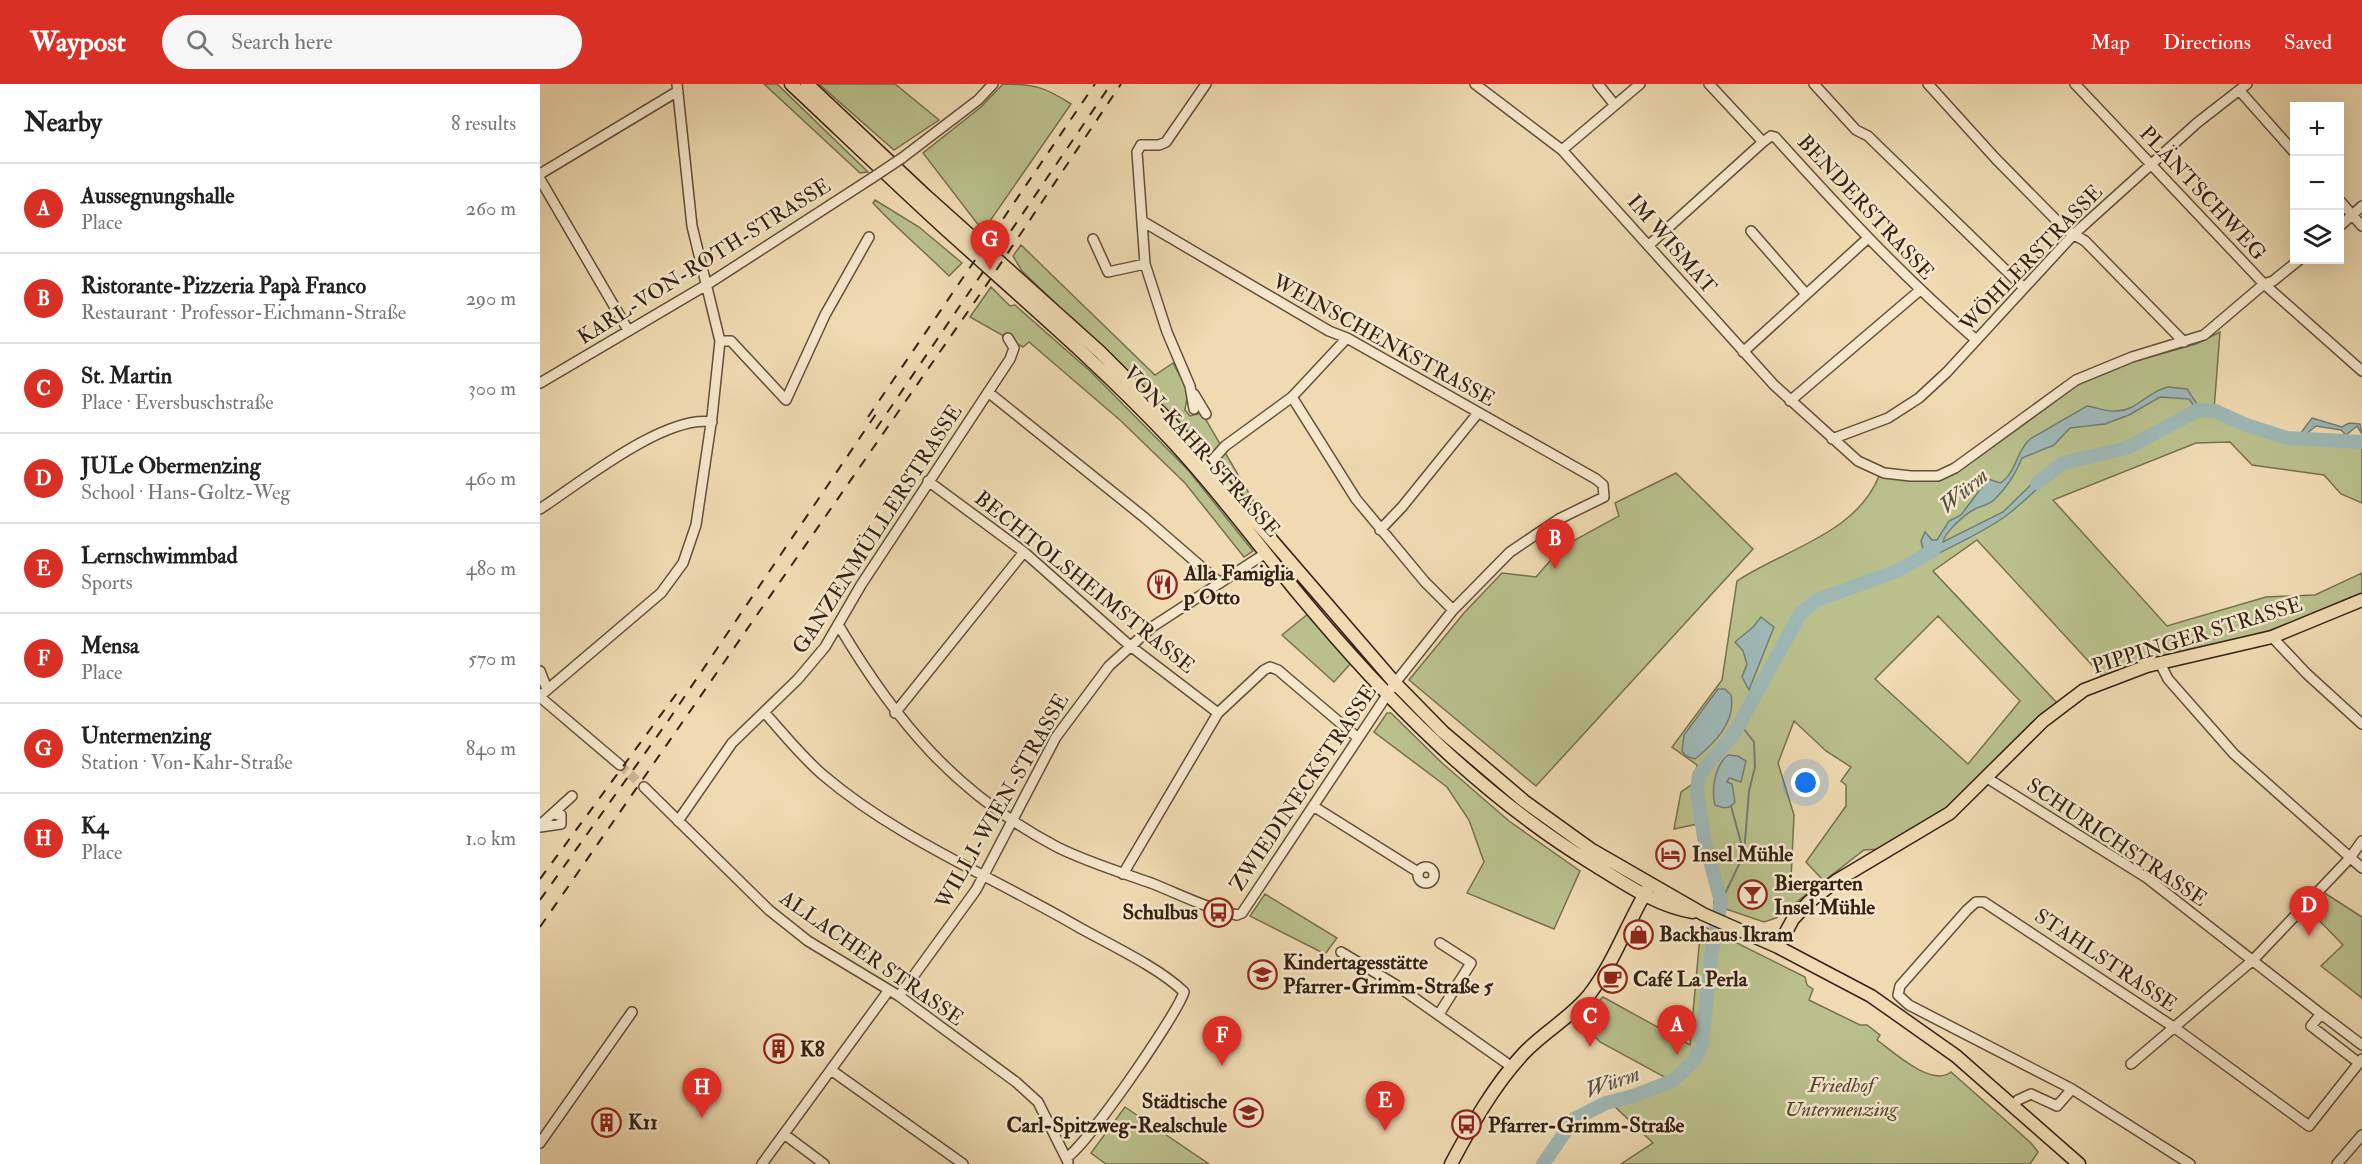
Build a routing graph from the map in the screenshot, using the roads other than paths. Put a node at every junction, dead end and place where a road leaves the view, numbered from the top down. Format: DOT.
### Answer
graph roads {
  1 [pos="791,84"];
  2 [pos="807,84"];
  3 [pos="993,84"];
  4 [pos="1206,84"];
  5 [pos="1475,84"];
  6 [pos="1598,84"];
  7 [pos="1640,84"];
  8 [pos="1709,84"];
  9 [pos="1814,84"];
  10 [pos="1928,84"];
  11 [pos="2075,84"];
  12 [pos="2247,84"];
  13 [pos="678,88"];
  14 [pos="2239,90"];
  15 [pos="1614,104"];
  16 [pos="1763,142"];
  17 [pos="2290,146"];
  18 [pos="1562,150"];
  19 [pos="2150,164"];
  20 [pos="540,176"];
  21 [pos="2344,206"];
  22 [pos="2362,206"];
  23 [pos="2352,215"];
  24 [pos="1142,221"];
  25 [pos="2344,222"];
  26 [pos="2362,226"];
  27 [pos="1751,231"];
  28 [pos="2074,234"];
  29 [pos="869,237"];
  30 [pos="1093,239"];
  31 [pos="1867,239"];
  32 [pos="1649,244"];
  33 [pos="1144,264"];
  34 [pos="2294,264"];
  35 [pos="708,284"];
  36 [pos="2264,284"];
  37 [pos="2024,288"];
  38 [pos="1919,291"];
  39 [pos="1806,294"];
  40 [pos="628,330"];
  41 [pos="1008,338"];
  42 [pos="1347,338"];
  43 [pos="1975,339"];
  44 [pos="720,341"];
  45 [pos="2184,342"];
  46 [pos="1743,352"];
  47 [pos="2362,371"];
  48 [pos="540,383"];
  49 [pos="1190,386"];
  50 [pos="988,392"];
  51 [pos="1292,397"];
  52 [pos="1790,401"];
  53 [pos="1194,409"];
  54 [pos="1478,413"];
  55 [pos="1206,414"];
  56 [pos="712,422"];
  57 [pos="1832,439"];
  58 [pos="1209,464"];
  59 [pos="928,481"];
  60 [pos="1605,492"];
  61 [pos="540,509"];
  62 [pos="1380,530"];
  63 [pos="1024,552"];
  64 [pos="1266,553"];
  65 [pos="1220,583"];
  66 [pos="2362,600"];
  67 [pos="1453,610"];
  68 [pos="839,626"];
  69 [pos="2272,637"];
  70 [pos="1129,645"];
  71 [pos="2160,663"];
  72 [pos="540,671"];
  73 [pos="1391,688"];
  74 [pos="542,694"];
  75 [pos="764,712"];
  76 [pos="895,713"];
  77 [pos="1218,713"];
  78 [pos="2362,724"];
  79 [pos="1358,738"];
  80 [pos="621,765"];
  81 [pos="1987,778"];
  82 [pos="644,787"];
  83 [pos="572,796"];
  84 [pos="1313,806"];
  85 [pos="678,821"];
  86 [pos="1012,822"];
  87 [pos="540,826"];
  88 [pos="2362,841"];
  89 [pos="2349,859"];
  90 [pos="2362,868"];
  91 [pos="1418,872"];
  92 [pos="1124,873"];
  93 [pos="985,874"];
  94 [pos="1647,889"];
  95 [pos="1440,943"];
  96 [pos="1778,947"];
  97 [pos="1341,952"];
  98 [pos="2253,960"];
  99 [pos="889,990"];
  100 [pos="899,996"];
  101 [pos="632,1012"];
  102 [pos="1439,1014"];
  103 [pos="2321,1014"];
  104 [pos="2175,1028"];
  105 [pos="2362,1045"];
  106 [pos="2361,1061"];
  107 [pos="2131,1064"];
  108 [pos="1512,1067"];
  109 [pos="831,1070"];
  110 [pos="2072,1089"];
  111 [pos="2013,1107"];
  112 [pos="784,1134"];
  113 [pos="2362,1135"];
  114 [pos="540,1143"];
  115 [pos="1067,1161"];
  116 [pos="762,1164"];
  117 [pos="824,1164"];
  118 [pos="963,1164"];
  119 [pos="1451,1164"];
  120 [pos="2079,1164"];
  121 [pos="2190,1164"];
  122 [pos="2337,1164"];
  1 -- 64 [label="main road, VON-KAHR-STRASSE"];
  2 -- 58 [label="main road, VON-KAHR-STRASSE"];
  3 -- 35 [label="street, KARL-VON-ROTH-STRASSE, bridge"];
  4 -- 24 [label="street"];
  5 -- 18 [label="street, IM WISMAT"];
  6 -- 15 [label="street"];
  7 -- 15 [label="street"];
  8 -- 16 [label="street, BENDERSTRASSE"];
  9 -- 37 [label="street"];
  10 -- 28 [label="street"];
  11 -- 19 [label="street, PLÄNTSCHWEG"];
  12 -- 14 [label="street, WÖHLERSTRASSE"];
  13 -- 20 [label="street"];
  13 -- 35 [label="street"];
  14 -- 17 [label="street"];
  14 -- 19 [label="street, WÖHLERSTRASSE"];
  15 -- 18 [label="street"];
  16 -- 31 [label="street, BENDERSTRASSE"];
  16 -- 32 [label="street"];
  18 -- 32 [label="street, IM WISMAT"];
  19 -- 28 [label="street, WÖHLERSTRASSE"];
  19 -- 36 [label="street, PLÄNTSCHWEG"];
  20 -- 40 [label="street"];
  21 -- 23 [label="street"];
  22 -- 23 [label="street"];
  23 -- 25 [label="street"];
  23 -- 26 [label="street"];
  24 -- 33 [label="street"];
  24 -- 42 [label="street, WEINSCHENKSTRASSE"];
  27 -- 39 [label="street"];
  28 -- 37 [label="street, WÖHLERSTRASSE"];
  28 -- 45 [label="street"];
  29 -- 44 [label="street"];
  30 -- 33 [label="street"];
  31 -- 38 [label="street, BENDERSTRASSE"];
  31 -- 39 [label="street"];
  32 -- 46 [label="street, IM WISMAT"];
  33 -- 49 [label="street"];
  34 -- 36 [label="street, IM WISMAT"];
  35 -- 40 [label="street, KARL-VON-ROTH-STRASSE"];
  35 -- 44 [label="street"];
  36 -- 45 [label="street, IM WISMAT"];
  36 -- 47 [label="street, PLÄNTSCHWEG"];
  37 -- 43 [label="street, WÖHLERSTRASSE"];
  38 -- 43 [label="street, BENDERSTRASSE"];
  38 -- 52 [label="street"];
  39 -- 46 [label="street"];
  40 -- 48 [label="street, KARL-VON-ROTH-STRASSE"];
  41 -- 50 [label="street, GANZENMÜLLERSTRASSE"];
  42 -- 51 [label="street"];
  42 -- 54 [label="street, WEINSCHENKSTRASSE"];
  43 -- 57 [label="street, WÖHLERSTRASSE"];
  44 -- 56 [label="street"];
  45 -- 57 [label="street, IM WISMAT"];
  46 -- 52 [label="street, IM WISMAT"];
  49 -- 53 [label="street"];
  49 -- 55 [label="street"];
  50 -- 59 [label="street, GANZENMÜLLERSTRASSE"];
  50 -- 65 [label="street, GANZENMÜLLERSTRASSE"];
  51 -- 58 [label="street"];
  51 -- 62 [label="street"];
  52 -- 57 [label="street, IM WISMAT"];
  54 -- 60 [label="street, WEINSCHENKSTRASSE"];
  54 -- 62 [label="street"];
  56 -- 61 [label="street"];
  56 -- 74 [label="street"];
  58 -- 73 [label="main road, VON-KAHR-STRASSE"];
  59 -- 63 [label="street, BECHTOLSHEIMSTRASSE"];
  59 -- 68 [label="street, GANZENMÜLLERSTRASSE"];
  60 -- 67 [label="street, ZWIEDINECKSTRASSE"];
  62 -- 67 [label="street"];
  63 -- 70 [label="street, BECHTOLSHEIMSTRASSE"];
  63 -- 76 [label="street"];
  64 -- 65 [label="street, WILLI-WIEN-STRASSE"];
  64 -- 73 [label="main road, VON-KAHR-STRASSE"];
  65 -- 70 [label="street, WILLI-WIEN-STRASSE"];
  66 -- 69 [label="main road, PIPPINGER STRASSE"];
  67 -- 73 [label="street, ZWIEDINECKSTRASSE"];
  68 -- 75 [label="street, GANZENMÜLLERSTRASSE"];
  68 -- 76 [label="street"];
  69 -- 71 [label="main road, PIPPINGER STRASSE"];
  69 -- 78 [label="street"];
  70 -- 77 [label="street, BECHTOLSHEIMSTRASSE"];
  70 -- 86 [label="street, WILLI-WIEN-STRASSE"];
  71 -- 81 [label="main road, PIPPINGER STRASSE"];
  71 -- 89 [label="street"];
  72 -- 74 [label="street"];
  73 -- 79 [label="street, ZWIEDINECKSTRASSE"];
  73 -- 94 [label="main road, VON-KAHR-STRASSE"];
  74 -- 80 [label="street"];
  75 -- 85 [label="street, GANZENMÜLLERSTRASSE"];
  75 -- 93 [label="street"];
  76 -- 86 [label="street"];
  77 -- 79 [label="street"];
  77 -- 92 [label="street"];
  79 -- 84 [label="street, ZWIEDINECKSTRASSE"];
  81 -- 96 [label="main road, PIPPINGER STRASSE"];
  81 -- 98 [label="street, SCHURICHSTRASSE"];
  82 -- 85 [label="street, ALLACHER STRASSE"];
  83 -- 87 [label="street"];
  84 -- 91 [label="street"];
  84 -- 92 [label="street, ZWIEDINECKSTRASSE"];
  85 -- 99 [label="street, ALLACHER STRASSE"];
  86 -- 92 [label="street"];
  86 -- 93 [label="street, WILLI-WIEN-STRASSE"];
  88 -- 89 [label="street"];
  89 -- 90 [label="street"];
  89 -- 98 [label="street"];
  93 -- 100 [label="street, WILLI-WIEN-STRASSE"];
  93 -- 115 [label="street"];
  94 -- 96 [label="main road, VON-KAHR-STRASSE"];
  94 -- 108 [label="main road"];
  95 -- 102 [label="street"];
  96 -- 111 [label="main road, VON-KAHR-STRASSE"];
  97 -- 102 [label="street"];
  98 -- 103 [label="street, SCHURICHSTRASSE"];
  98 -- 104 [label="street"];
  99 -- 100 [label="street, ALLACHER STRASSE"];
  99 -- 109 [label="street"];
  100 -- 115 [label="street, ALLACHER STRASSE"];
  101 -- 114 [label="street"];
  102 -- 108 [label="street"];
  103 -- 105 [label="street, SCHURICHSTRASSE"];
  103 -- 106 [label="street"];
  104 -- 106 [label="street, STAHLSTRASSE"];
  104 -- 107 [label="street"];
  104 -- 110 [label="street, STAHLSTRASSE"];
  108 -- 119 [label="main road"];
  109 -- 112 [label="street"];
  109 -- 118 [label="street"];
  110 -- 111 [label="street"];
  110 -- 121 [label="street"];
  111 -- 120 [label="main road, VON-KAHR-STRASSE"];
  112 -- 116 [label="street"];
  112 -- 117 [label="street"];
  113 -- 122 [label="street"];
}
